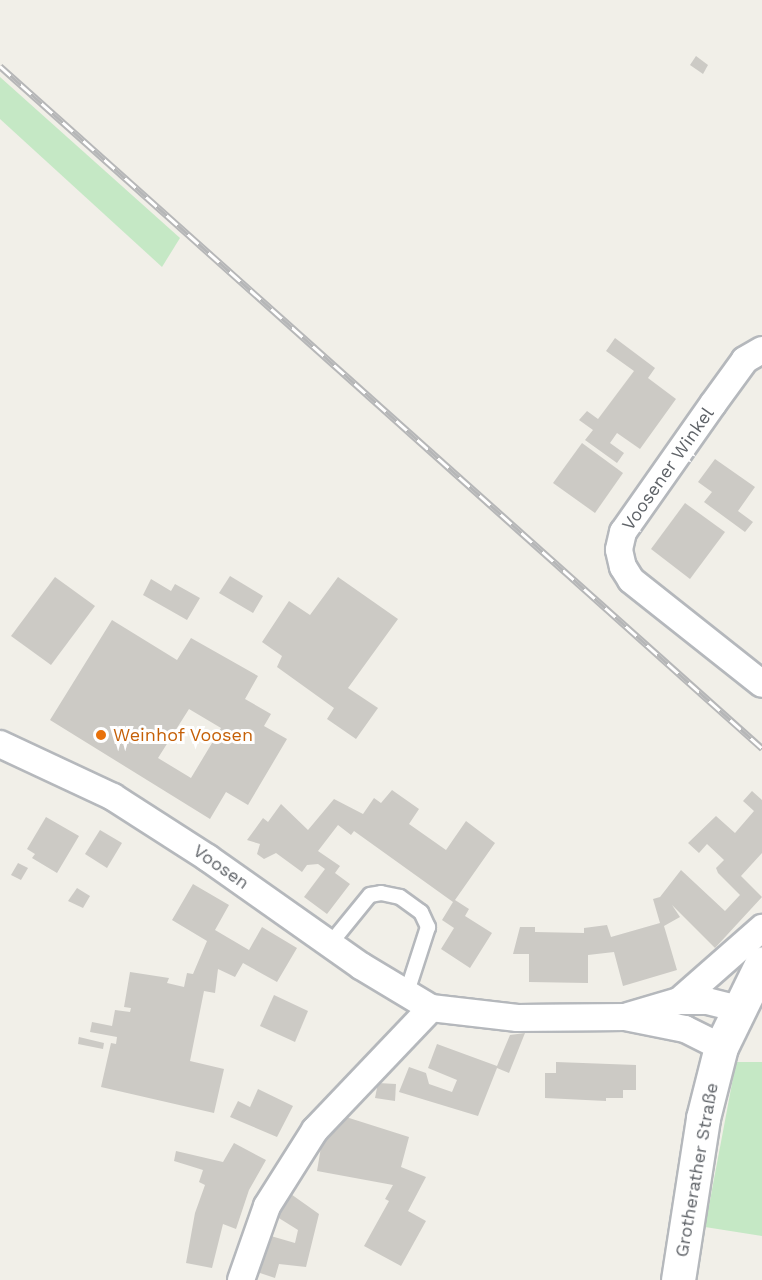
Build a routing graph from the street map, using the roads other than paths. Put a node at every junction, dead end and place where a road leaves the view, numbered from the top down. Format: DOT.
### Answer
graph roads {
  1 [pos="762,350"];
  2 [pos="762,684"];
  3 [pos="0,744"];
  4 [pos="762,928"];
  5 [pos="330,944"];
  6 [pos="762,963"];
  7 [pos="406,995"];
  8 [pos="679,1001"];
  9 [pos="431,1008"];
  10 [pos="738,1008"];
  11 [pos="625,1017"];
  12 [pos="721,1047"];
  13 [pos="241,1280"];
  14 [pos="678,1280"];
  1 -- 2 [label="street, Voosener Winkel"];
  3 -- 5 [label="street, Voosen"];
  4 -- 8 [label="street"];
  5 -- 7 [label="street, Voosen"];
  5 -- 7 [label="lane"];
  6 -- 10 [label="street, Grotherather Straße"];
  7 -- 9 [label="street, Voosen"];
  8 -- 10 [label="street"];
  8 -- 11 [label="street"];
  9 -- 11 [label="street, Voosen"];
  9 -- 13 [label="street"];
  10 -- 12 [label="street, Grotherather Straße"];
  11 -- 12 [label="street, Voosen"];
  12 -- 14 [label="street, Grotherather Straße"];
}
